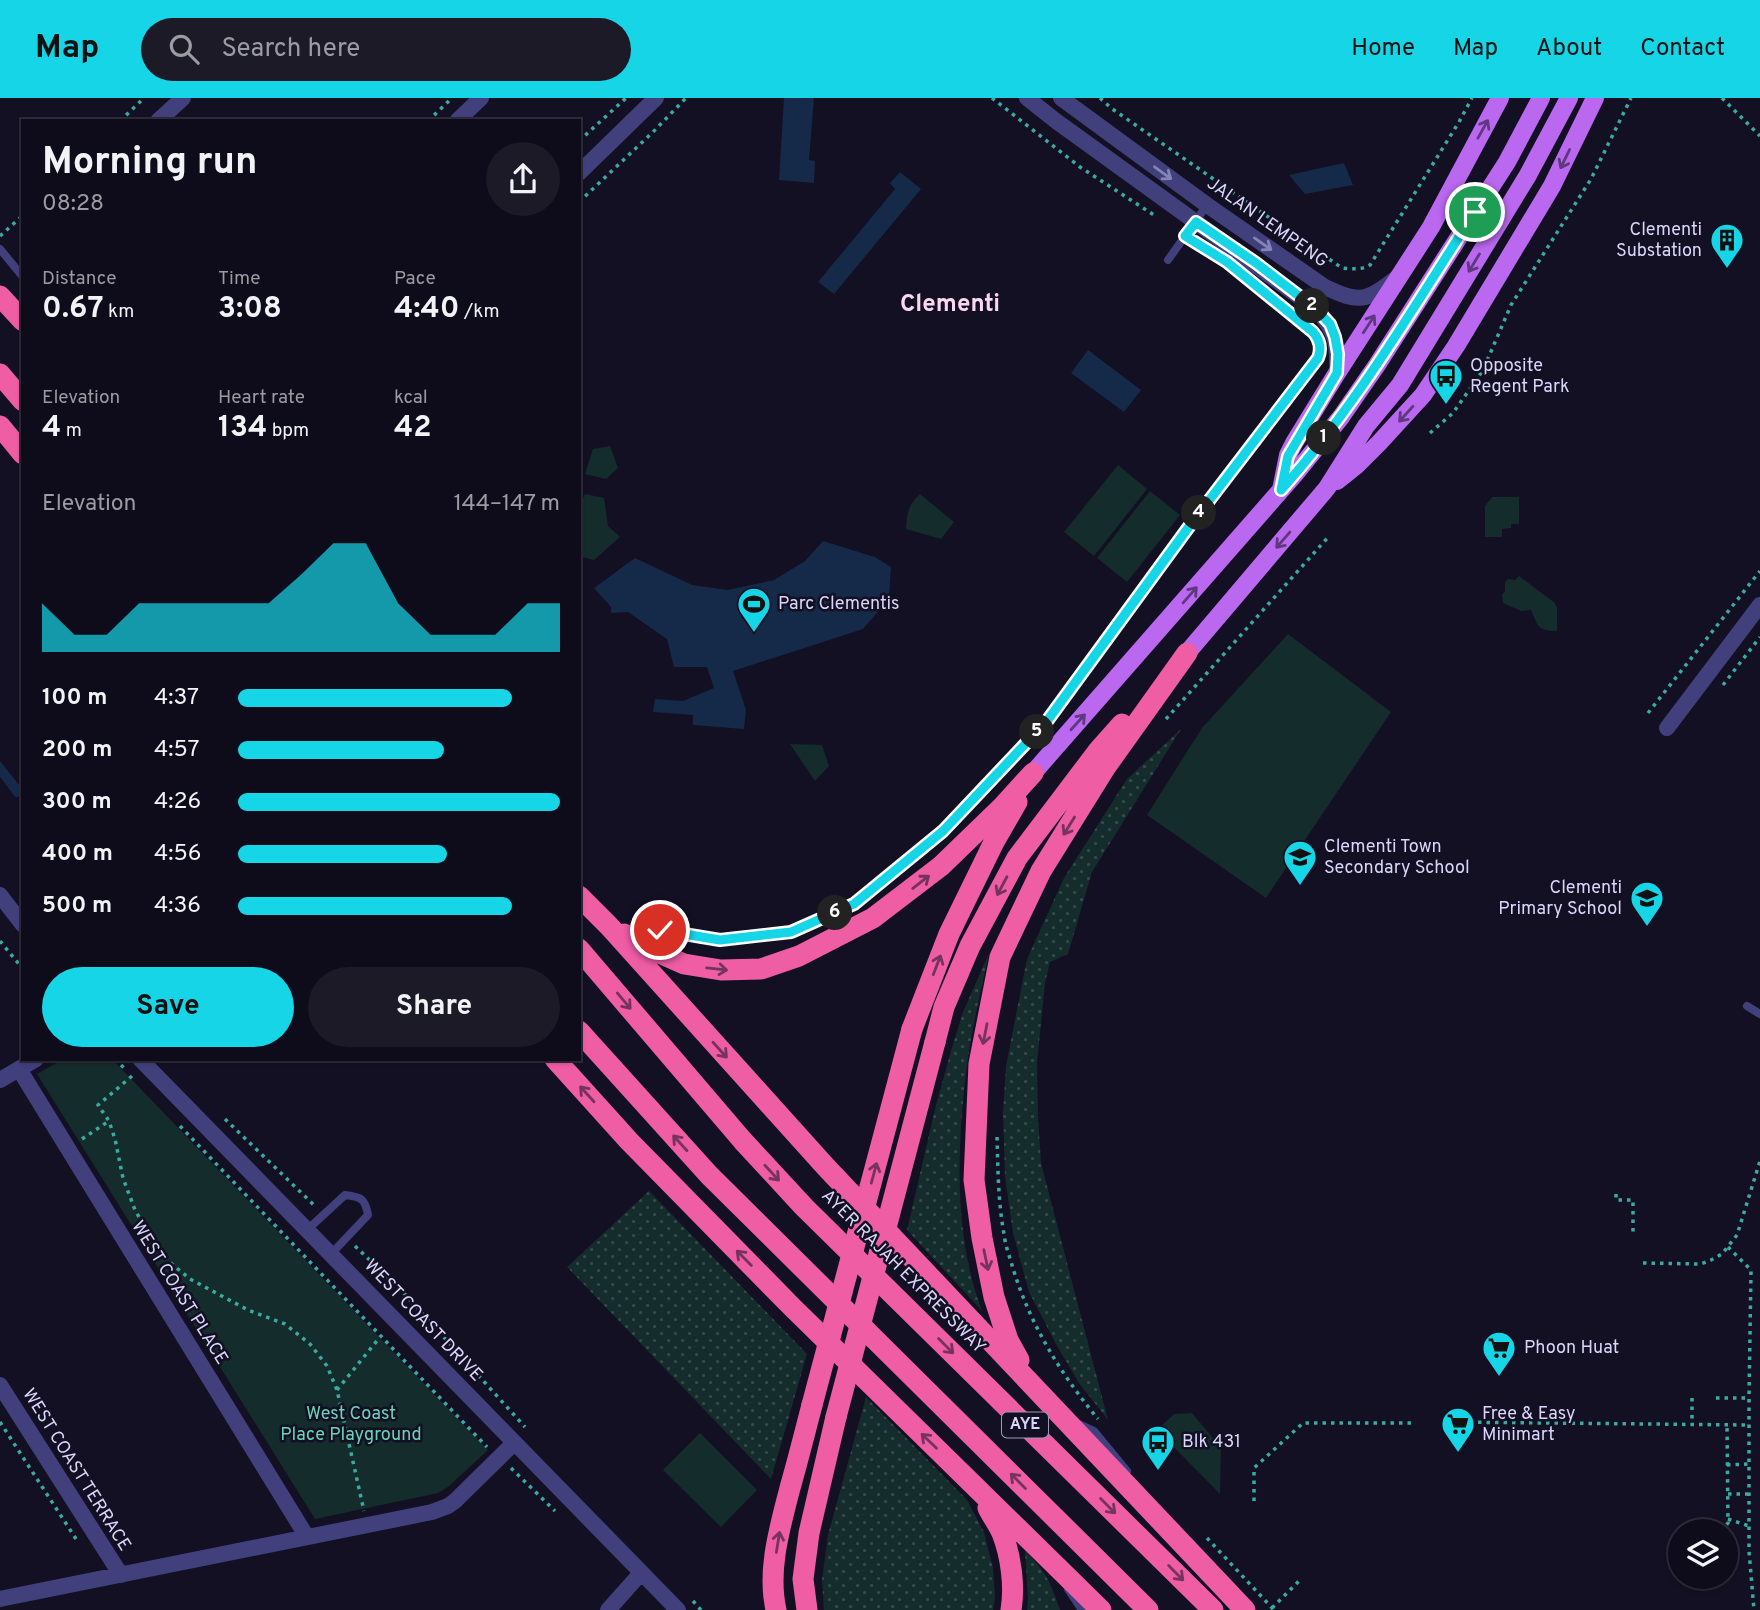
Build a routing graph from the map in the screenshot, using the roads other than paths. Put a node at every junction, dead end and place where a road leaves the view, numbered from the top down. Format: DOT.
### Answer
graph roads {
  1 [pos="183,98"];
  2 [pos="481,98"];
  3 [pos="656,98"];
  4 [pos="1027,98"];
  5 [pos="1061,98"];
  6 [pos="1500,98"];
  7 [pos="1541,98"];
  8 [pos="1569,98"];
  9 [pos="1595,98"];
  10 [pos="160,119"];
  11 [pos="459,119"];
  12 [pos="1101,127"];
  13 [pos="1119,141"];
  14 [pos="1090,145"];
  15 [pos="1110,160"];
  16 [pos="581,171"];
  17 [pos="1207,205"];
  18 [pos="1196,222"];
  19 [pos="0,249"];
  20 [pos="1168,260"];
  21 [pos="21,275"];
  22 [pos="1399,275"];
  23 [pos="0,296"];
  24 [pos="21,319"];
  25 [pos="1337,373"];
  26 [pos="0,374"];
  27 [pos="21,399"];
  28 [pos="0,426"];
  29 [pos="21,452"];
  30 [pos="1327,488"];
  31 [pos="1281,490"];
  32 [pos="1760,605"];
  33 [pos="1187,653"];
  34 [pos="1667,729"];
  35 [pos="1033,773"];
  36 [pos="0,895"];
  37 [pos="581,898"];
  38 [pos="21,922"];
  39 [pos="609,926"];
  40 [pos="581,951"];
  41 [pos="1747,1006"];
  42 [pos="1760,1014"];
  43 [pos="581,1033"];
  44 [pos="33,1061"];
  45 [pos="142,1061"];
  46 [pos="557,1061"];
  47 [pos="19,1069"];
  48 [pos="0,1080"];
  49 [pos="307,1230"];
  50 [pos="331,1254"];
  51 [pos="1031,1384"];
  52 [pos="0,1385"];
  53 [pos="514,1443"];
  54 [pos="977,1489"];
  55 [pos="307,1537"];
  56 [pos="1053,1563"];
  57 [pos="641,1573"];
  58 [pos="121,1575"];
  59 [pos="0,1599"];
  60 [pos="608,1610"];
  61 [pos="678,1610"];
  62 [pos="776,1610"];
  63 [pos="807,1610"];
  64 [pos="1011,1610"];
  65 [pos="1082,1610"];
  66 [pos="1101,1610"];
  67 [pos="1148,1610"];
  68 [pos="1213,1610"];
  69 [pos="1245,1610"];
  1 -- 10 [label="street"];
  2 -- 11 [label="street"];
  3 -- 16 [label="street"];
  4 -- 14 [label="street"];
  5 -- 12 [label="street, JALAN LEMPENG"];
  22 -- 6 [label="main road, one-way"];
  7 -- 31 [label="main road"];
  8 -- 30 [label="main road, one-way"];
  9 -- 30 [label="main road, one-way"];
  12 -- 13 [label="street, JALAN LEMPENG"];
  12 -- 14 [label="lane"];
  13 -- 15 [label="lane"];
  13 -- 17 [label="street, JALAN LEMPENG, one-way"];
  14 -- 15 [label="street"];
  15 -- 18 [label="street"];
  17 -- 18 [label="lane"];
  17 -- 22 [label="street, JALAN LEMPENG, one-way"];
  18 -- 20 [label="lane"];
  18 -- 25 [label="street"];
  19 -- 21 [label="lane"];
  25 -- 22 [label="main road, one-way"];
  23 -- 24 [label="highway"];
  25 -- 31 [label="main road"];
  26 -- 27 [label="highway"];
  28 -- 29 [label="highway"];
  30 -- 33 [label="main road, one-way"];
  35 -- 31 [label="main road, one-way"];
  32 -- 34 [label="street"];
  33 -- 51 [label="highway, one-way"];
  33 -- 63 [label="highway, one-way, bridge"];
  39 -- 35 [label="highway, one-way"];
  62 -- 35 [label="highway, one-way, bridge"];
  36 -- 38 [label="street"];
  37 -- 39 [label="highway"];
  39 -- 51 [label="highway, one-way"];
  40 -- 68 [label="highway, AYER RAJAH EXPRESSWAY / AYE, one-way"];
  41 -- 42 [label="lane"];
  67 -- 43 [label="highway, AYE, one-way"];
  44 -- 47 [label="street"];
  45 -- 49 [label="street, WEST COAST DRIVE"];
  54 -- 46 [label="highway, one-way"];
  47 -- 48 [label="street"];
  47 -- 55 [label="street, WEST COAST PLACE"];
  49 -- 50 [label="street, WEST COAST DRIVE"];
  49 -- 50 [label="lane"];
  50 -- 53 [label="street, WEST COAST DRIVE"];
  51 -- 69 [label="highway"];
  52 -- 58 [label="street, WEST COAST TERRACE"];
  53 -- 55 [label="street"];
  53 -- 57 [label="street, WEST COAST DRIVE"];
  54 -- 56 [label="highway"];
  54 -- 64 [label="highway"];
  55 -- 58 [label="street"];
  56 -- 65 [label="lane"];
  56 -- 66 [label="highway"];
  57 -- 60 [label="street"];
  57 -- 61 [label="street, WEST COAST DRIVE"];
  58 -- 59 [label="street"];
}
